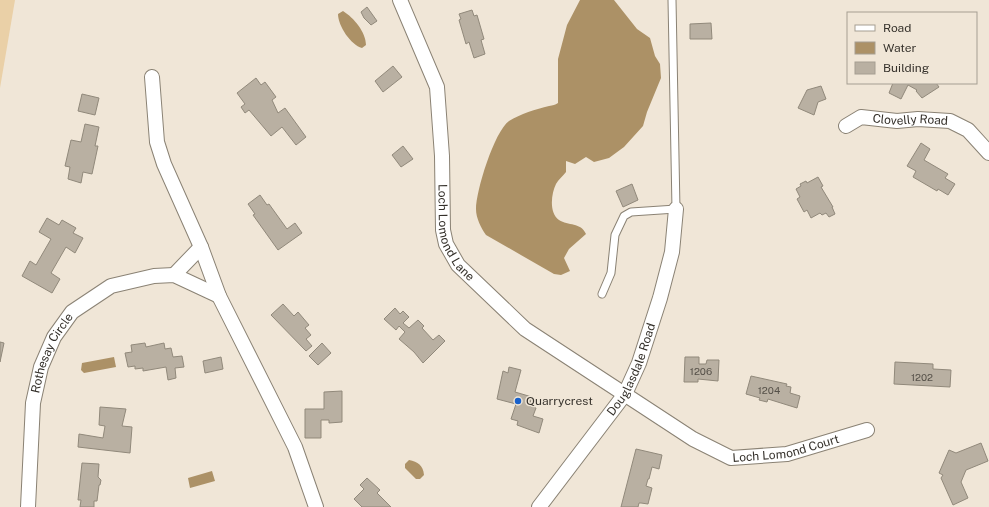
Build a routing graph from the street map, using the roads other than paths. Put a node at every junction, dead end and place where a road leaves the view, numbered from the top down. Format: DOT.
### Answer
graph roads {
  1 [pos="400,0"];
  2 [pos="672,0"];
  3 [pos="152,77"];
  4 [pos="846,126"];
  5 [pos="989,153"];
  6 [pos="676,209"];
  7 [pos="201,247"];
  8 [pos="174,275"];
  9 [pos="602,294"];
  10 [pos="219,296"];
  11 [pos="625,394"];
  12 [pos="867,430"];
  13 [pos="28,507"];
  14 [pos="316,507"];
  15 [pos="539,507"];
  1 -- 11 [label="street, Loch Lomond Lane"];
  2 -- 6 [label="lane"];
  3 -- 7 [label="street"];
  4 -- 5 [label="street, Clovelly Road"];
  6 -- 9 [label="lane"];
  6 -- 11 [label="street, Douglasdale Road"];
  7 -- 8 [label="street"];
  7 -- 10 [label="street"];
  8 -- 10 [label="street, Rothesay Circle"];
  8 -- 13 [label="street, Rothesay Circle"];
  10 -- 14 [label="street"];
  11 -- 12 [label="street, Loch Lomond Court"];
  11 -- 15 [label="street, Douglasdale Road"];
}
